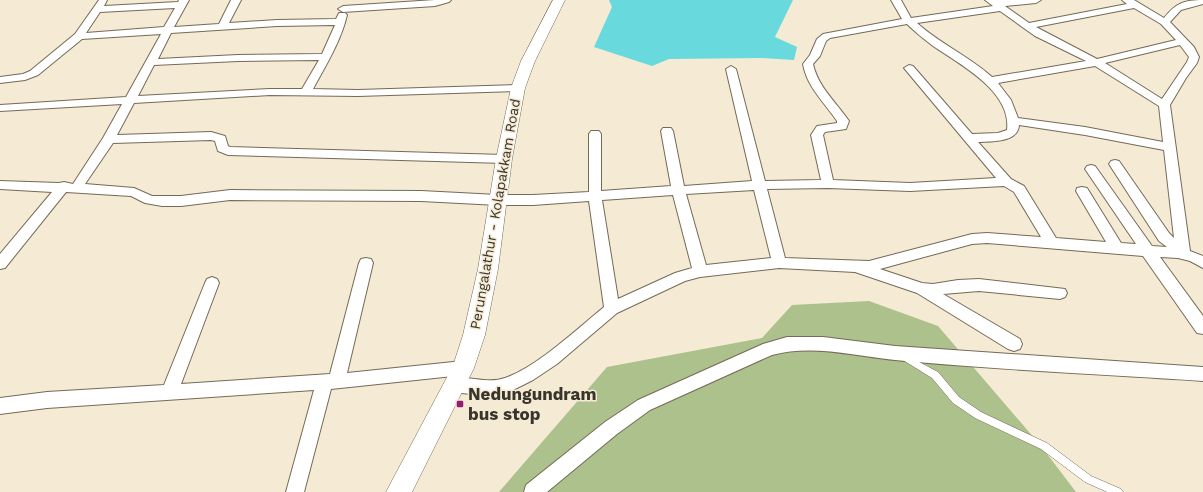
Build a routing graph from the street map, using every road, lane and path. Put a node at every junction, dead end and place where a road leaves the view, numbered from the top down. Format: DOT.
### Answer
graph roads {
  1 [pos="104,0"];
  2 [pos="236,0"];
  3 [pos="446,0"];
  4 [pos="559,0"];
  5 [pos="896,0"];
  6 [pos="1036,0"];
  7 [pos="1203,1"];
  8 [pos="183,2"];
  9 [pos="1131,2"];
  10 [pos="996,4"];
  11 [pos="344,5"];
  12 [pos="98,9"];
  13 [pos="908,21"];
  14 [pos="341,22"];
  15 [pos="1164,22"];
  16 [pos="1028,26"];
  17 [pos="222,27"];
  18 [pos="167,30"];
  19 [pos="79,36"];
  20 [pos="1183,41"];
  21 [pos="325,57"];
  22 [pos="150,62"];
  23 [pos="1096,62"];
  24 [pos="908,68"];
  25 [pos="731,69"];
  26 [pos="0,80"];
  27 [pos="990,81"];
  28 [pos="518,88"];
  29 [pos="306,92"];
  30 [pos="129,100"];
  31 [pos="1164,105"];
  32 [pos="0,108"];
  33 [pos="1013,120"];
  34 [pos="667,130"];
  35 [pos="595,134"];
  36 [pos="970,138"];
  37 [pos="109,139"];
  38 [pos="1170,147"];
  39 [pos="504,159"];
  40 [pos="1116,164"];
  41 [pos="1091,169"];
  42 [pos="1006,182"];
  43 [pos="828,184"];
  44 [pos="0,185"];
  45 [pos="759,185"];
  46 [pos="70,187"];
  47 [pos="678,189"];
  48 [pos="1082,191"];
  49 [pos="595,196"];
  50 [pos="498,200"];
  51 [pos="1051,242"];
  52 [pos="1117,248"];
  53 [pos="1147,250"];
  54 [pos="1182,250"];
  55 [pos="366,263"];
  56 [pos="779,263"];
  57 [pos="1203,263"];
  58 [pos="0,264"];
  59 [pos="857,268"];
  60 [pos="700,271"];
  61 [pos="212,283"];
  62 [pos="922,289"];
  63 [pos="1060,293"];
  64 [pos="612,309"];
  65 [pos="1203,328"];
  66 [pos="1014,344"];
  67 [pos="896,353"];
  68 [pos="463,368"];
  69 [pos="1203,374"];
  70 [pos="331,381"];
  71 [pos="453,385"];
  72 [pos="169,393"];
  73 [pos="0,406"];
  74 [pos="295,492"];
  75 [pos="399,492"];
  76 [pos="533,492"];
  77 [pos="1118,492"];
  1 -- 12 [label="street"];
  2 -- 17 [label="street"];
  3 -- 11 [label="street"];
  4 -- 28 [label="main road, Perungalathur - Kolapakkam Road"];
  5 -- 13 [label="street"];
  6 -- 10 [label="street"];
  7 -- 15 [label="street"];
  8 -- 12 [label="street"];
  8 -- 18 [label="street"];
  9 -- 15 [label="street"];
  9 -- 16 [label="street"];
  10 -- 13 [label="street"];
  10 -- 16 [label="street"];
  11 -- 14 [label="street"];
  12 -- 19 [label="street"];
  13 -- 27 [label="street"];
  13 -- 43 [label="street"];
  14 -- 17 [label="street"];
  14 -- 21 [label="street"];
  15 -- 20 [label="street"];
  16 -- 23 [label="street"];
  17 -- 18 [label="street"];
  18 -- 19 [label="street"];
  18 -- 22 [label="street"];
  19 -- 26 [label="street"];
  20 -- 23 [label="street"];
  20 -- 31 [label="street"];
  21 -- 22 [label="street"];
  21 -- 29 [label="street"];
  22 -- 30 [label="street"];
  23 -- 27 [label="street"];
  23 -- 31 [label="street"];
  24 -- 36 [label="street"];
  25 -- 45 [label="street"];
  27 -- 33 [label="street"];
  28 -- 29 [label="street"];
  28 -- 39 [label="main road, Perungalathur - Kolapakkam Road"];
  29 -- 30 [label="street"];
  30 -- 32 [label="street"];
  30 -- 37 [label="street"];
  31 -- 38 [label="street"];
  33 -- 36 [label="street"];
  33 -- 38 [label="street"];
  34 -- 47 [label="street"];
  35 -- 49 [label="street"];
  36 -- 42 [label="street"];
  37 -- 39 [label="street"];
  37 -- 46 [label="street"];
  38 -- 54 [label="street"];
  39 -- 50 [label="main road, Perungalathur - Kolapakkam Road"];
  40 -- 54 [label="street"];
  41 -- 53 [label="street"];
  42 -- 43 [label="street"];
  42 -- 51 [label="street"];
  43 -- 45 [label="street"];
  44 -- 46 [label="street"];
  45 -- 47 [label="street"];
  45 -- 56 [label="street"];
  46 -- 50 [label="street"];
  46 -- 58 [label="street"];
  47 -- 49 [label="street"];
  47 -- 60 [label="street"];
  48 -- 52 [label="street"];
  49 -- 50 [label="street"];
  49 -- 64 [label="street"];
  50 -- 68 [label="main road, Perungalathur - Kolapakkam Road"];
  51 -- 52 [label="street"];
  51 -- 59 [label="street"];
  52 -- 53 [label="street"];
  53 -- 54 [label="street"];
  53 -- 65 [label="street"];
  54 -- 57 [label="street"];
  55 -- 70 [label="street"];
  56 -- 59 [label="street"];
  56 -- 60 [label="street"];
  59 -- 62 [label="street"];
  60 -- 64 [label="street"];
  61 -- 72 [label="street"];
  62 -- 63 [label="street"];
  62 -- 66 [label="street"];
  64 -- 71 [label="street"];
  67 -- 69 [label="street"];
  67 -- 76 [label="street"];
  67 -- 77 [label="lane"];
  68 -- 70 [label="street"];
  68 -- 71 [label="main road, Perungalathur - Kolapakkam Road"];
  70 -- 72 [label="street"];
  70 -- 74 [label="street"];
  71 -- 75 [label="main road, Perungalathur - Kolapakkam Road"];
  72 -- 73 [label="street"];
}
